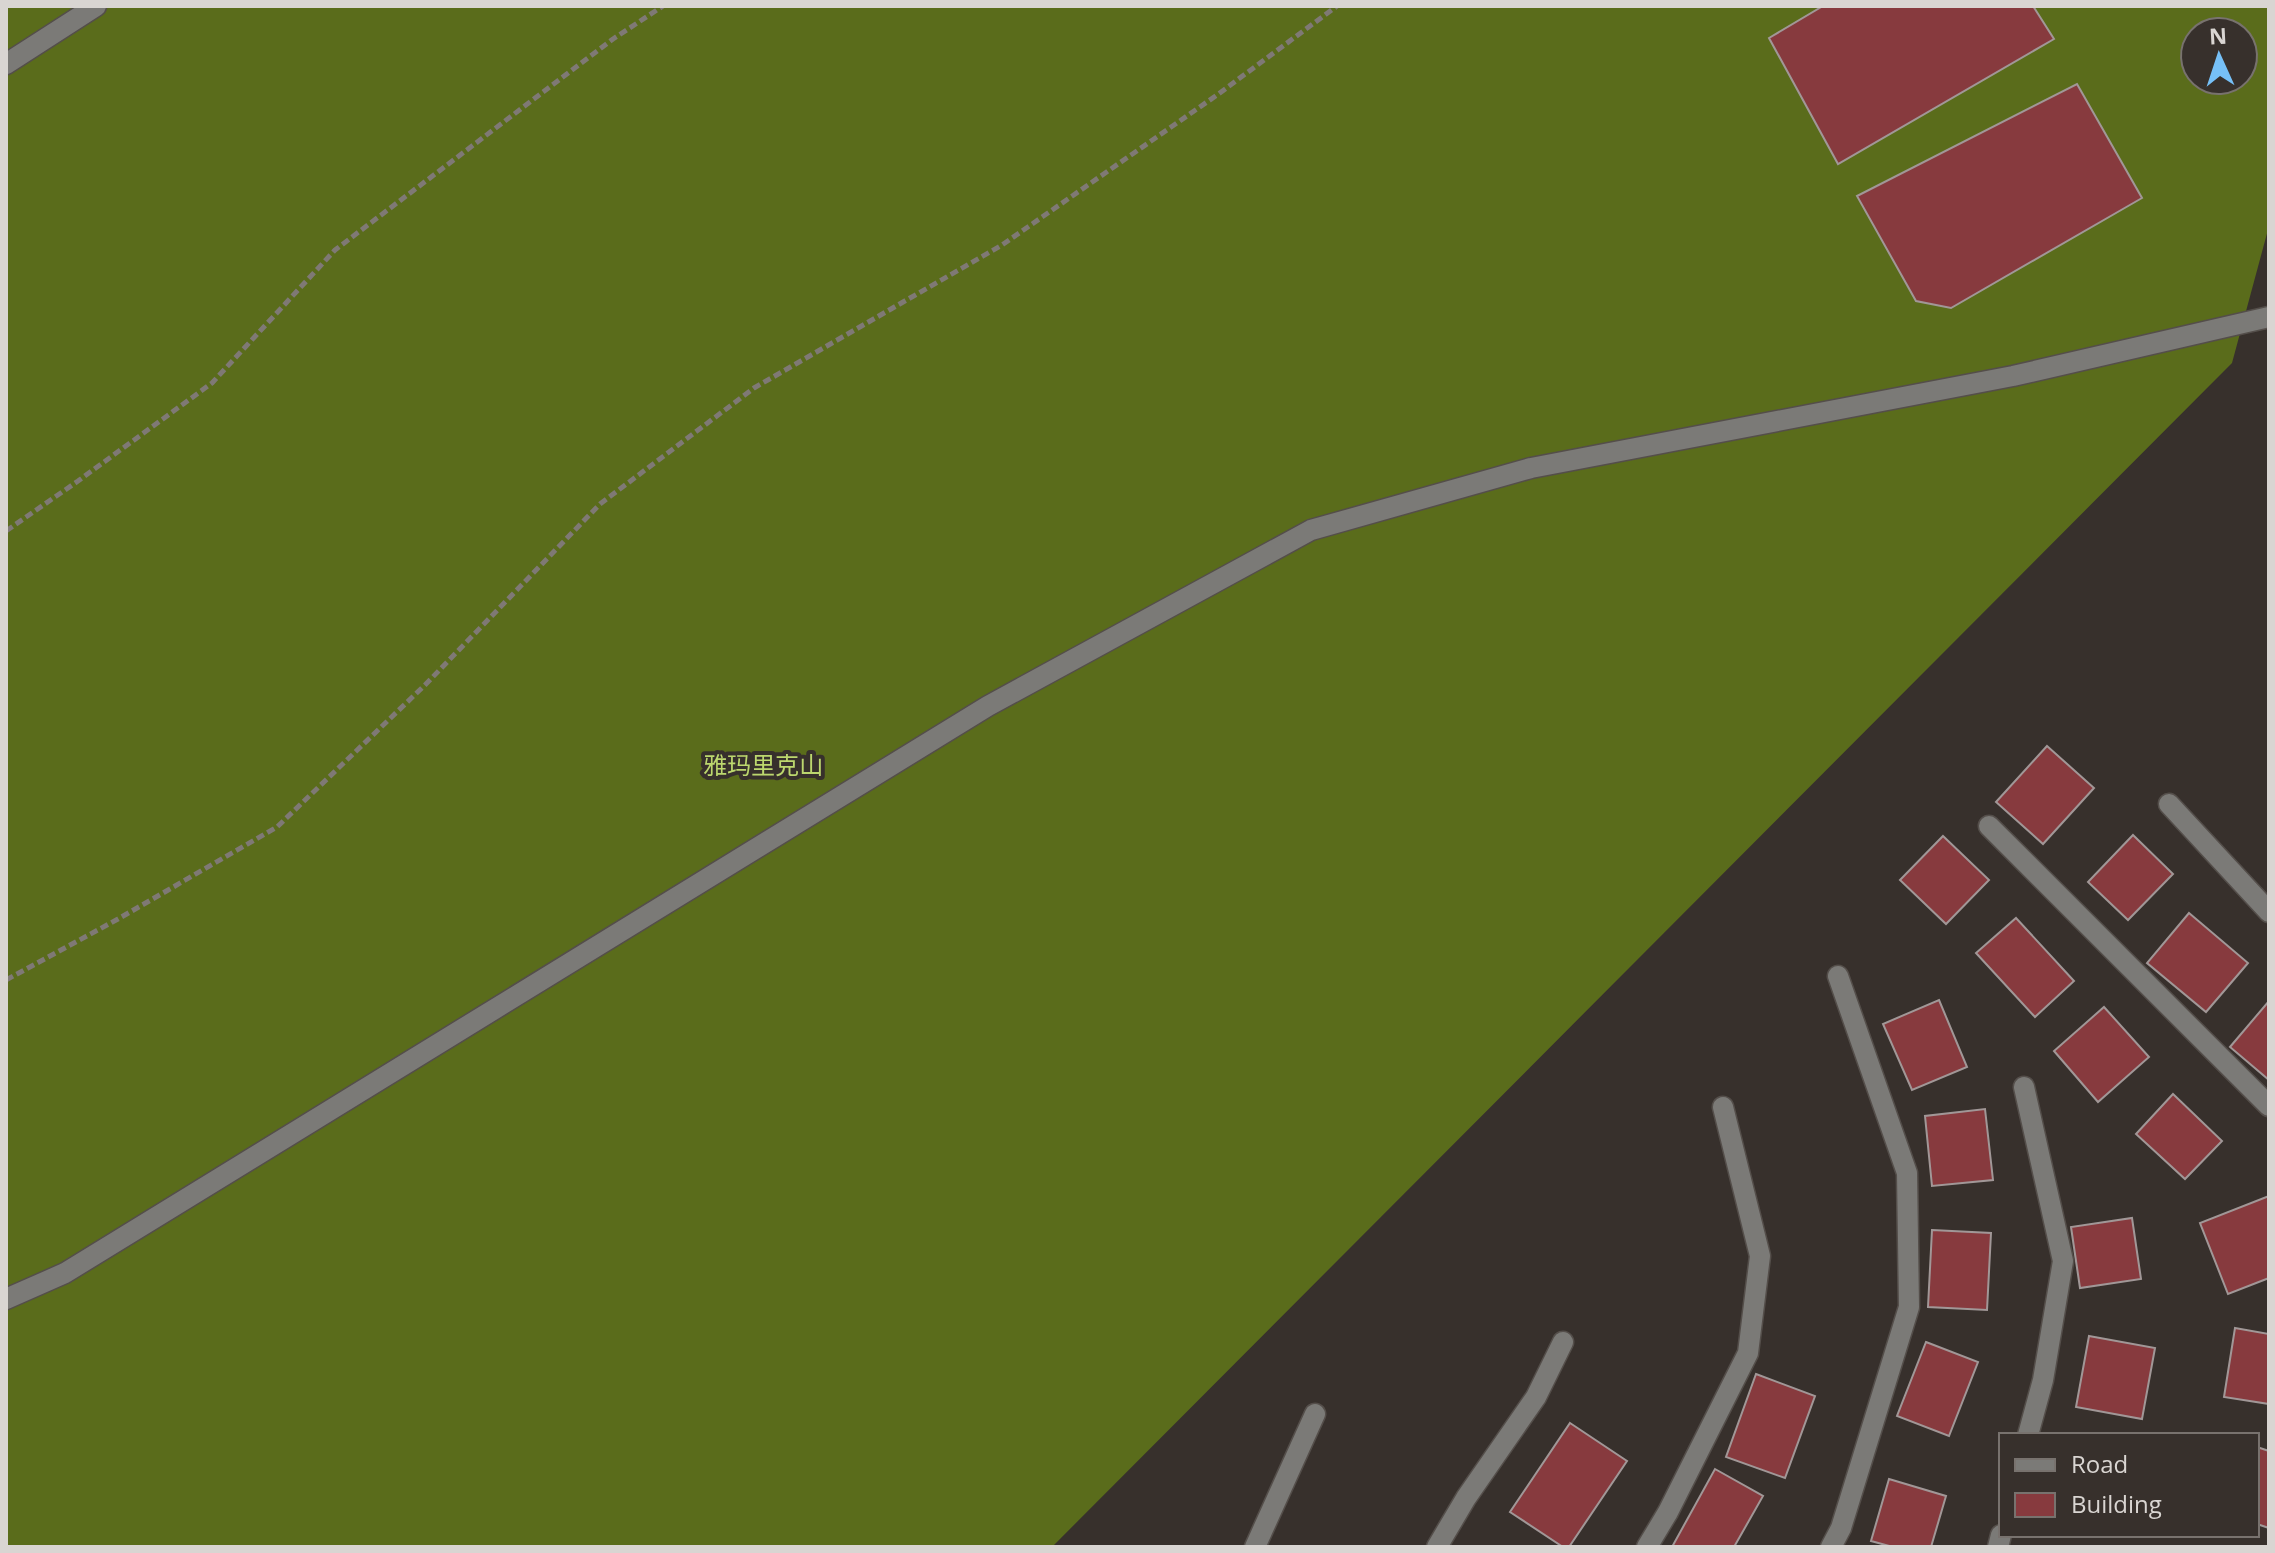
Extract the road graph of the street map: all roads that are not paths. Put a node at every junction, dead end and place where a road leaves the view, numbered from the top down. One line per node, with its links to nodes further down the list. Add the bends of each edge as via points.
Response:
1 (96, 6): 2 (street)
2 (6, 64)
3 (2269, 317): 11 (street, via 2013,376 1531,468 1311,530 988,706 65,1273)
4 (2169, 804): 6 (street)
5 (1989, 826): 9 (street)
6 (2269, 912)
7 (1838, 976): 18 (street, via 1907,1173 1909,1307)
8 (2024, 1087): 14 (street, via 2063,1261)
9 (2269, 1106)
10 (1723, 1107): 17 (street, via 1760,1256 1748,1353)
11 (6, 1299)
12 (1563, 1342): 16 (street, via 1536,1397)
13 (1315, 1414): 15 (street)
14 (2029, 1433)
15 (1255, 1547)
16 (1437, 1547)
17 (1647, 1547)
18 (1831, 1547)

